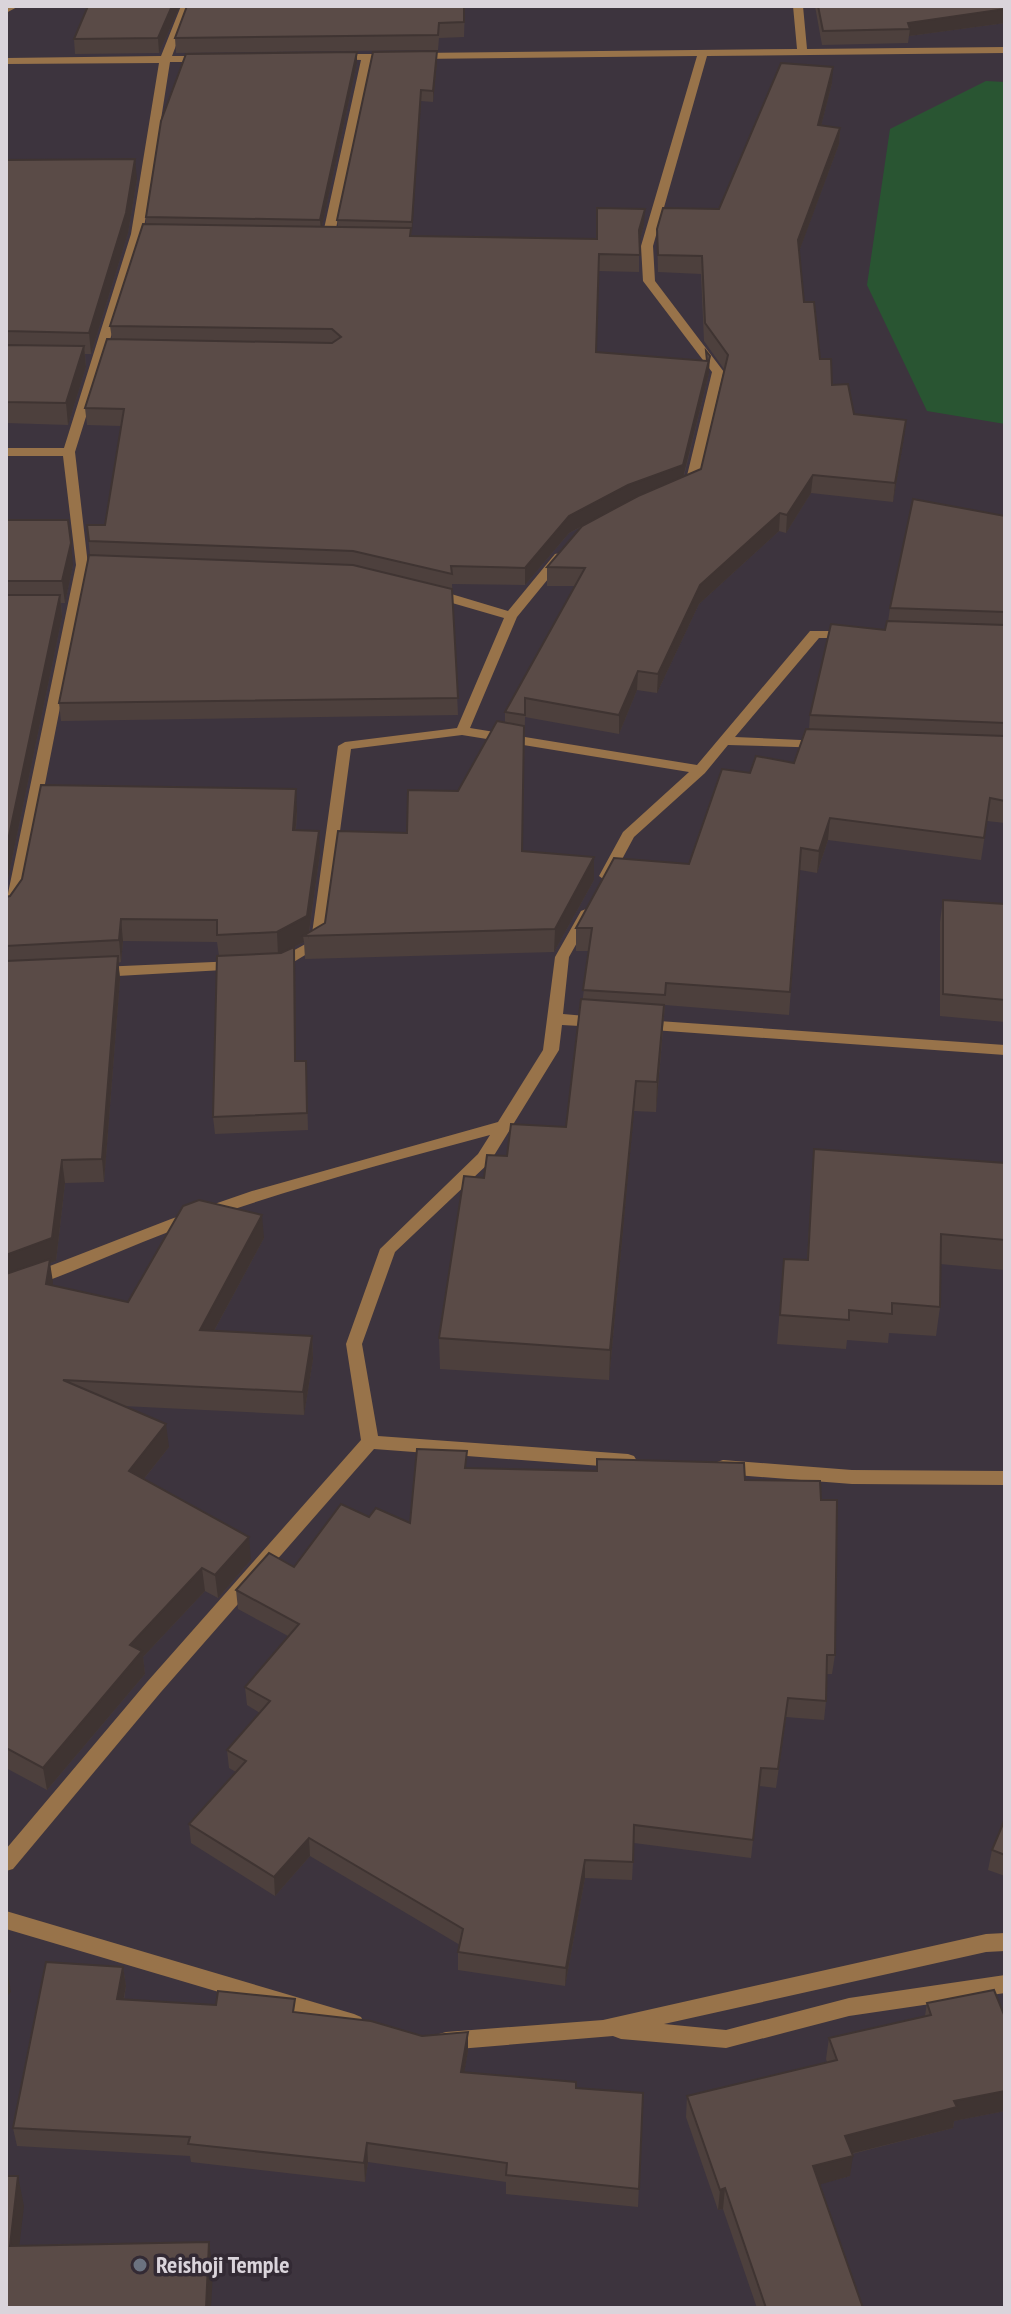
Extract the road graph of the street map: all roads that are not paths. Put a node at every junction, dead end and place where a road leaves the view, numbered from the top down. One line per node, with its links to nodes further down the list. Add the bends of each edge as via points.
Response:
1 (14, 6): 4 (street)
2 (186, 6): 11 (street)
3 (798, 6): 6 (street)
4 (6, 10)
5 (1005, 50): 6 (street)
6 (802, 51): 7 (street)
7 (703, 52): 8 (street); 23 (street, via 647,246 649,281 718,372 691,486)
8 (367, 57): 9 (street); 16 (street)
9 (321, 58)
10 (212, 59): 11 (street)
11 (165, 60): 12 (street); 13 (street)
12 (6, 61)
13 (137, 234): 14 (street); 19 (street)
14 (153, 234)
15 (312, 237): 16 (street)
16 (328, 238): 17 (street)
17 (342, 238)
18 (117, 350): 19 (street)
19 (100, 355): 20 (street); 22 (street)
20 (83, 361)
21 (6, 452): 22 (street)
22 (69, 452): 25 (street)
23 (676, 492)
24 (566, 550): 28 (street)
25 (82, 565): 26 (street); 34 (street, via 66,610 15,901)
26 (97, 566)
27 (414, 589): 28 (street)
28 (511, 616): 30 (street)
29 (862, 635): 31 (street, via 815,634)
30 (462, 731): 33 (street); 35 (street, via 345,746 318,943 282,963)
31 (724, 741): 32 (street); 33 (street)
32 (833, 745)
33 (700, 770): 36 (street, via 628,835 562,957)
34 (6, 914)
35 (83, 973)
36 (555, 1019): 37 (street); 38 (street, via 551,1050)
37 (1005, 1050)
38 (505, 1126): 39 (street, via 338,1170 178,1223); 40 (street, via 484,1158 388,1249 354,1344)
39 (6, 1289)
40 (370, 1442): 41 (street); 44 (street)
41 (650, 1462)
42 (712, 1467): 43 (street, via 852,1477)
43 (1005, 1478)
44 (6, 1863)
45 (6, 1920): 49 (street)
46 (1005, 1942): 48 (street)
47 (1005, 1984): 48 (street, via 849,2007 726,2039)
48 (603, 2029): 50 (street)
49 (378, 2030)
50 (423, 2043)

